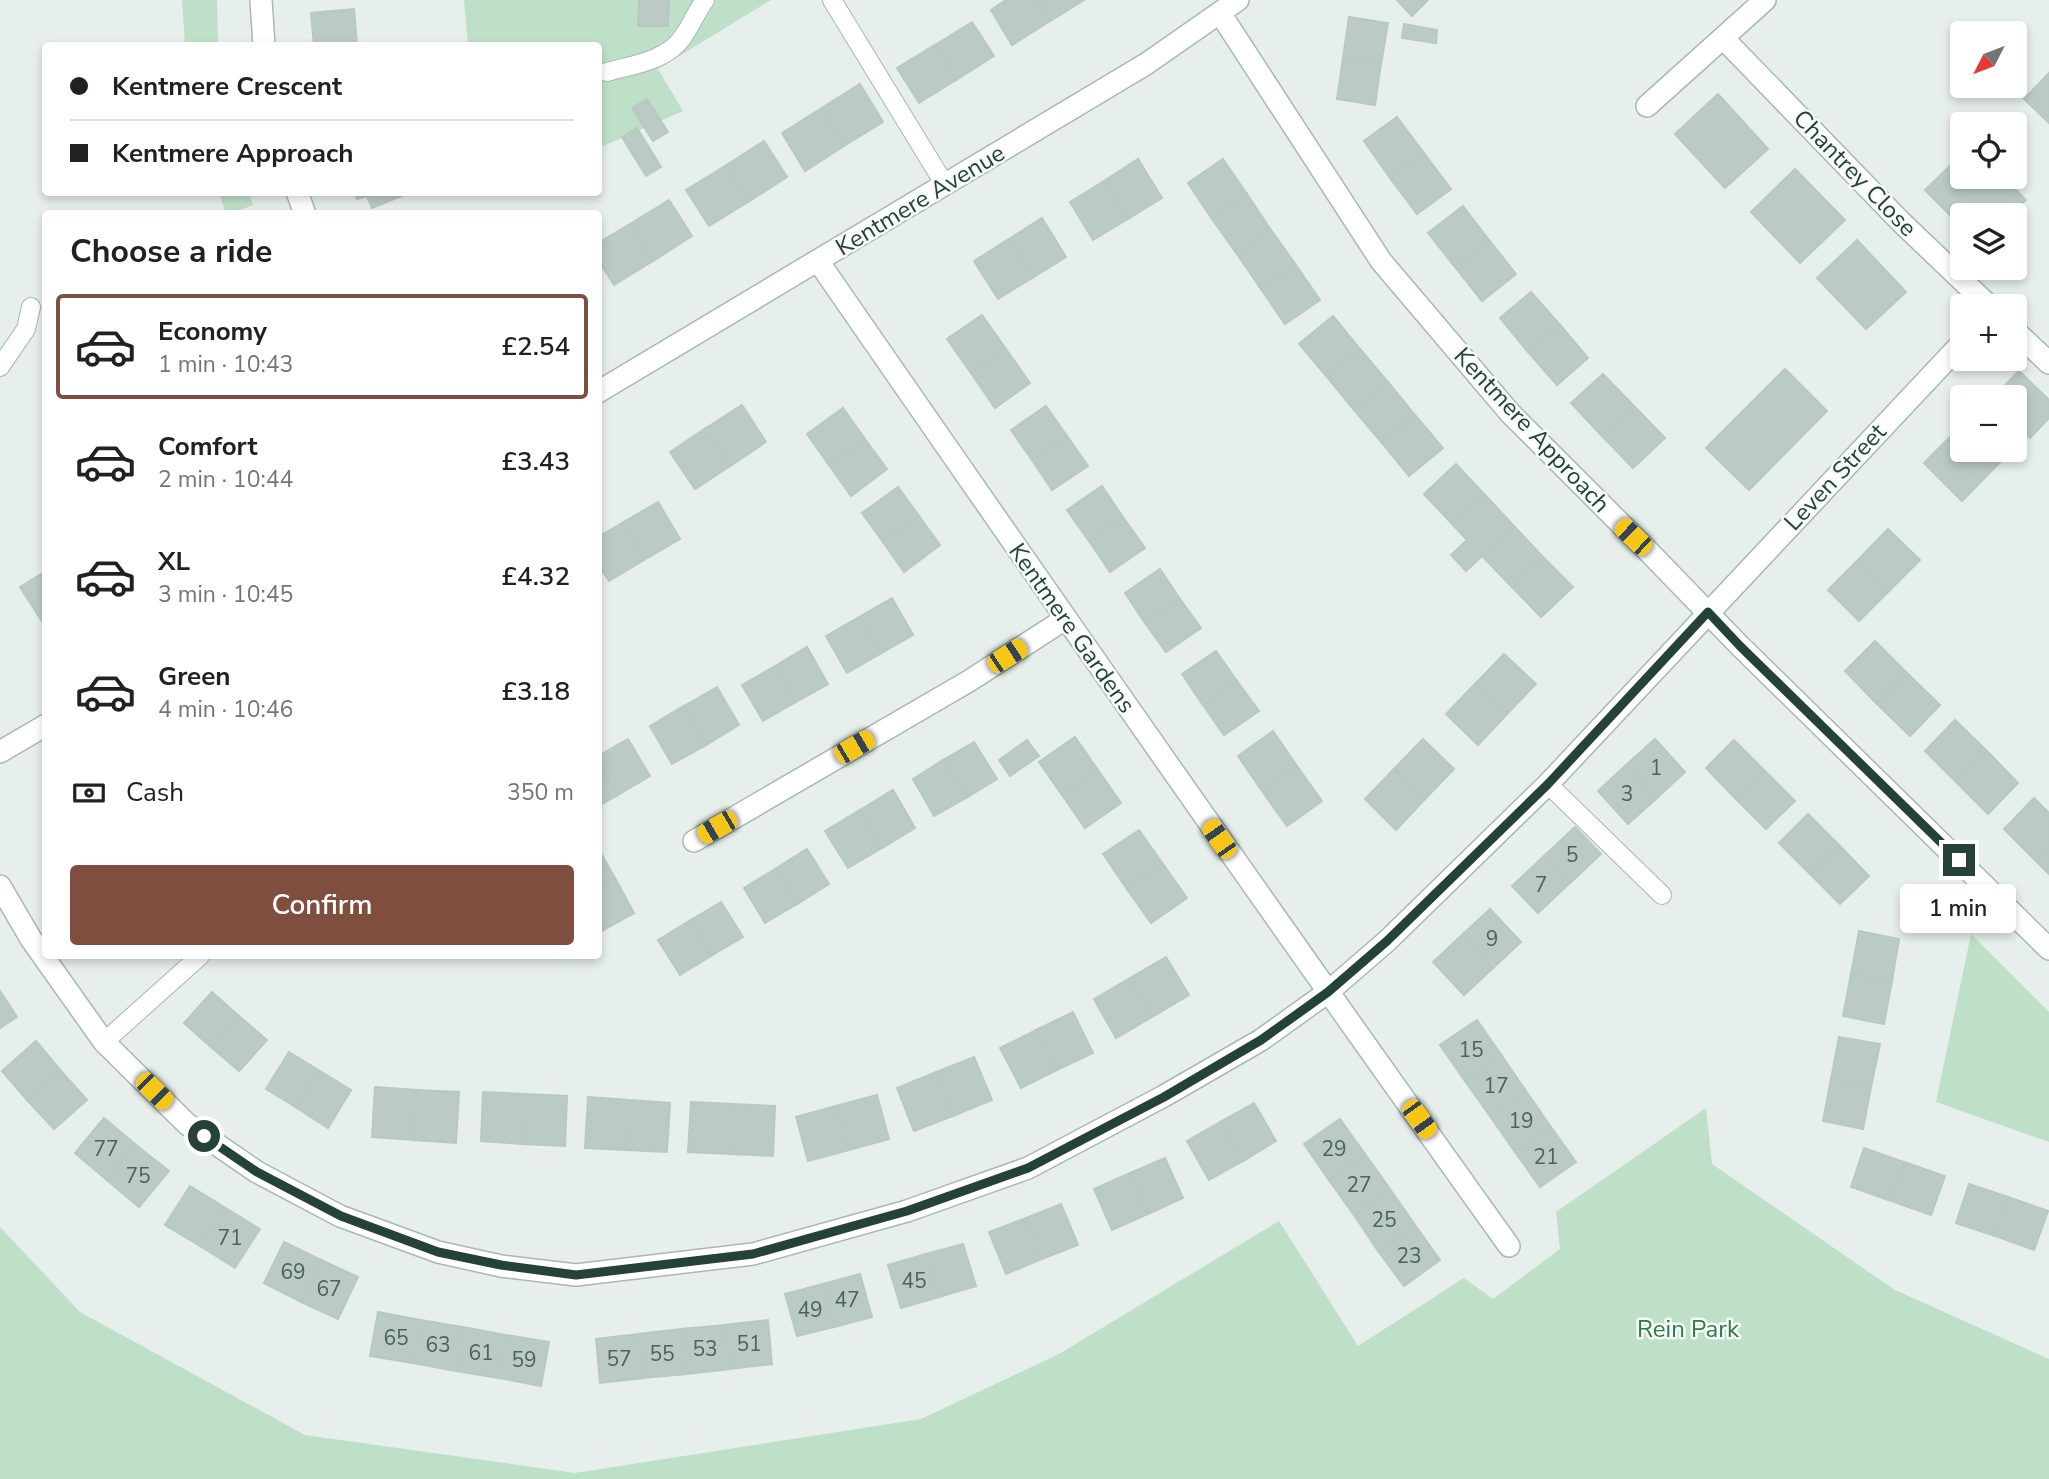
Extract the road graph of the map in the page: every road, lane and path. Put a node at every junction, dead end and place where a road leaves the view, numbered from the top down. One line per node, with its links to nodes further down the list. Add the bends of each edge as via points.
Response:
1 (261, 0): 8 (street)
2 (705, 0): 9 (lane, via 680,41 665,54)
3 (832, 0): 11 (lane)
4 (1238, 0): 6 (street, Kentmere Avenue)
5 (1765, 0): 7 (street)
6 (1220, 13): 11 (street, Kentmere Avenue, via 1146,64); 20 (street, Kentmere Approach, via 1381,261 1510,413)
7 (1723, 38): 10 (street); 13 (street, Chantrey Close, via 1900,222)
8 (264, 42)
9 (607, 72)
10 (1647, 106)
11 (945, 185): 12 (street, Kentmere Avenue)
12 (818, 261): 19 (street, Kentmere Avenue); 21 (street, Kentmere Gardens)
13 (1976, 294)
14 (31, 307): 18 (lane, via 26,329)
15 (2027, 342): 17 (street)
16 (1950, 356): 20 (street, Leven Street)
17 (2049, 363)
18 (0, 367)
19 (602, 391)
20 (1708, 612): 24 (street, Leven Street); 28 (street, Kentmere Approach)
21 (1065, 619): 25 (street, via 969,681); 32 (street, Kentmere Gardens)
22 (42, 727): 23 (street)
23 (0, 752)
24 (1548, 784): 27 (lane); 32 (street, Leven Street)
25 (694, 841)
26 (0, 887): 29 (street, Leven Street)
27 (1662, 895)
28 (2049, 949)
29 (42, 955)
30 (45, 959): 33 (street, Leven Street)
31 (197, 959): 33 (lane)
32 (1328, 992): 33 (street, Leven Street, via 1251,1046 1028,1168 907,1211 753,1254 576,1275 438,1252 341,1216 257,1172 187,1124); 34 (street, Kentmere Gardens)
33 (104, 1042)
34 (1509, 1246)

